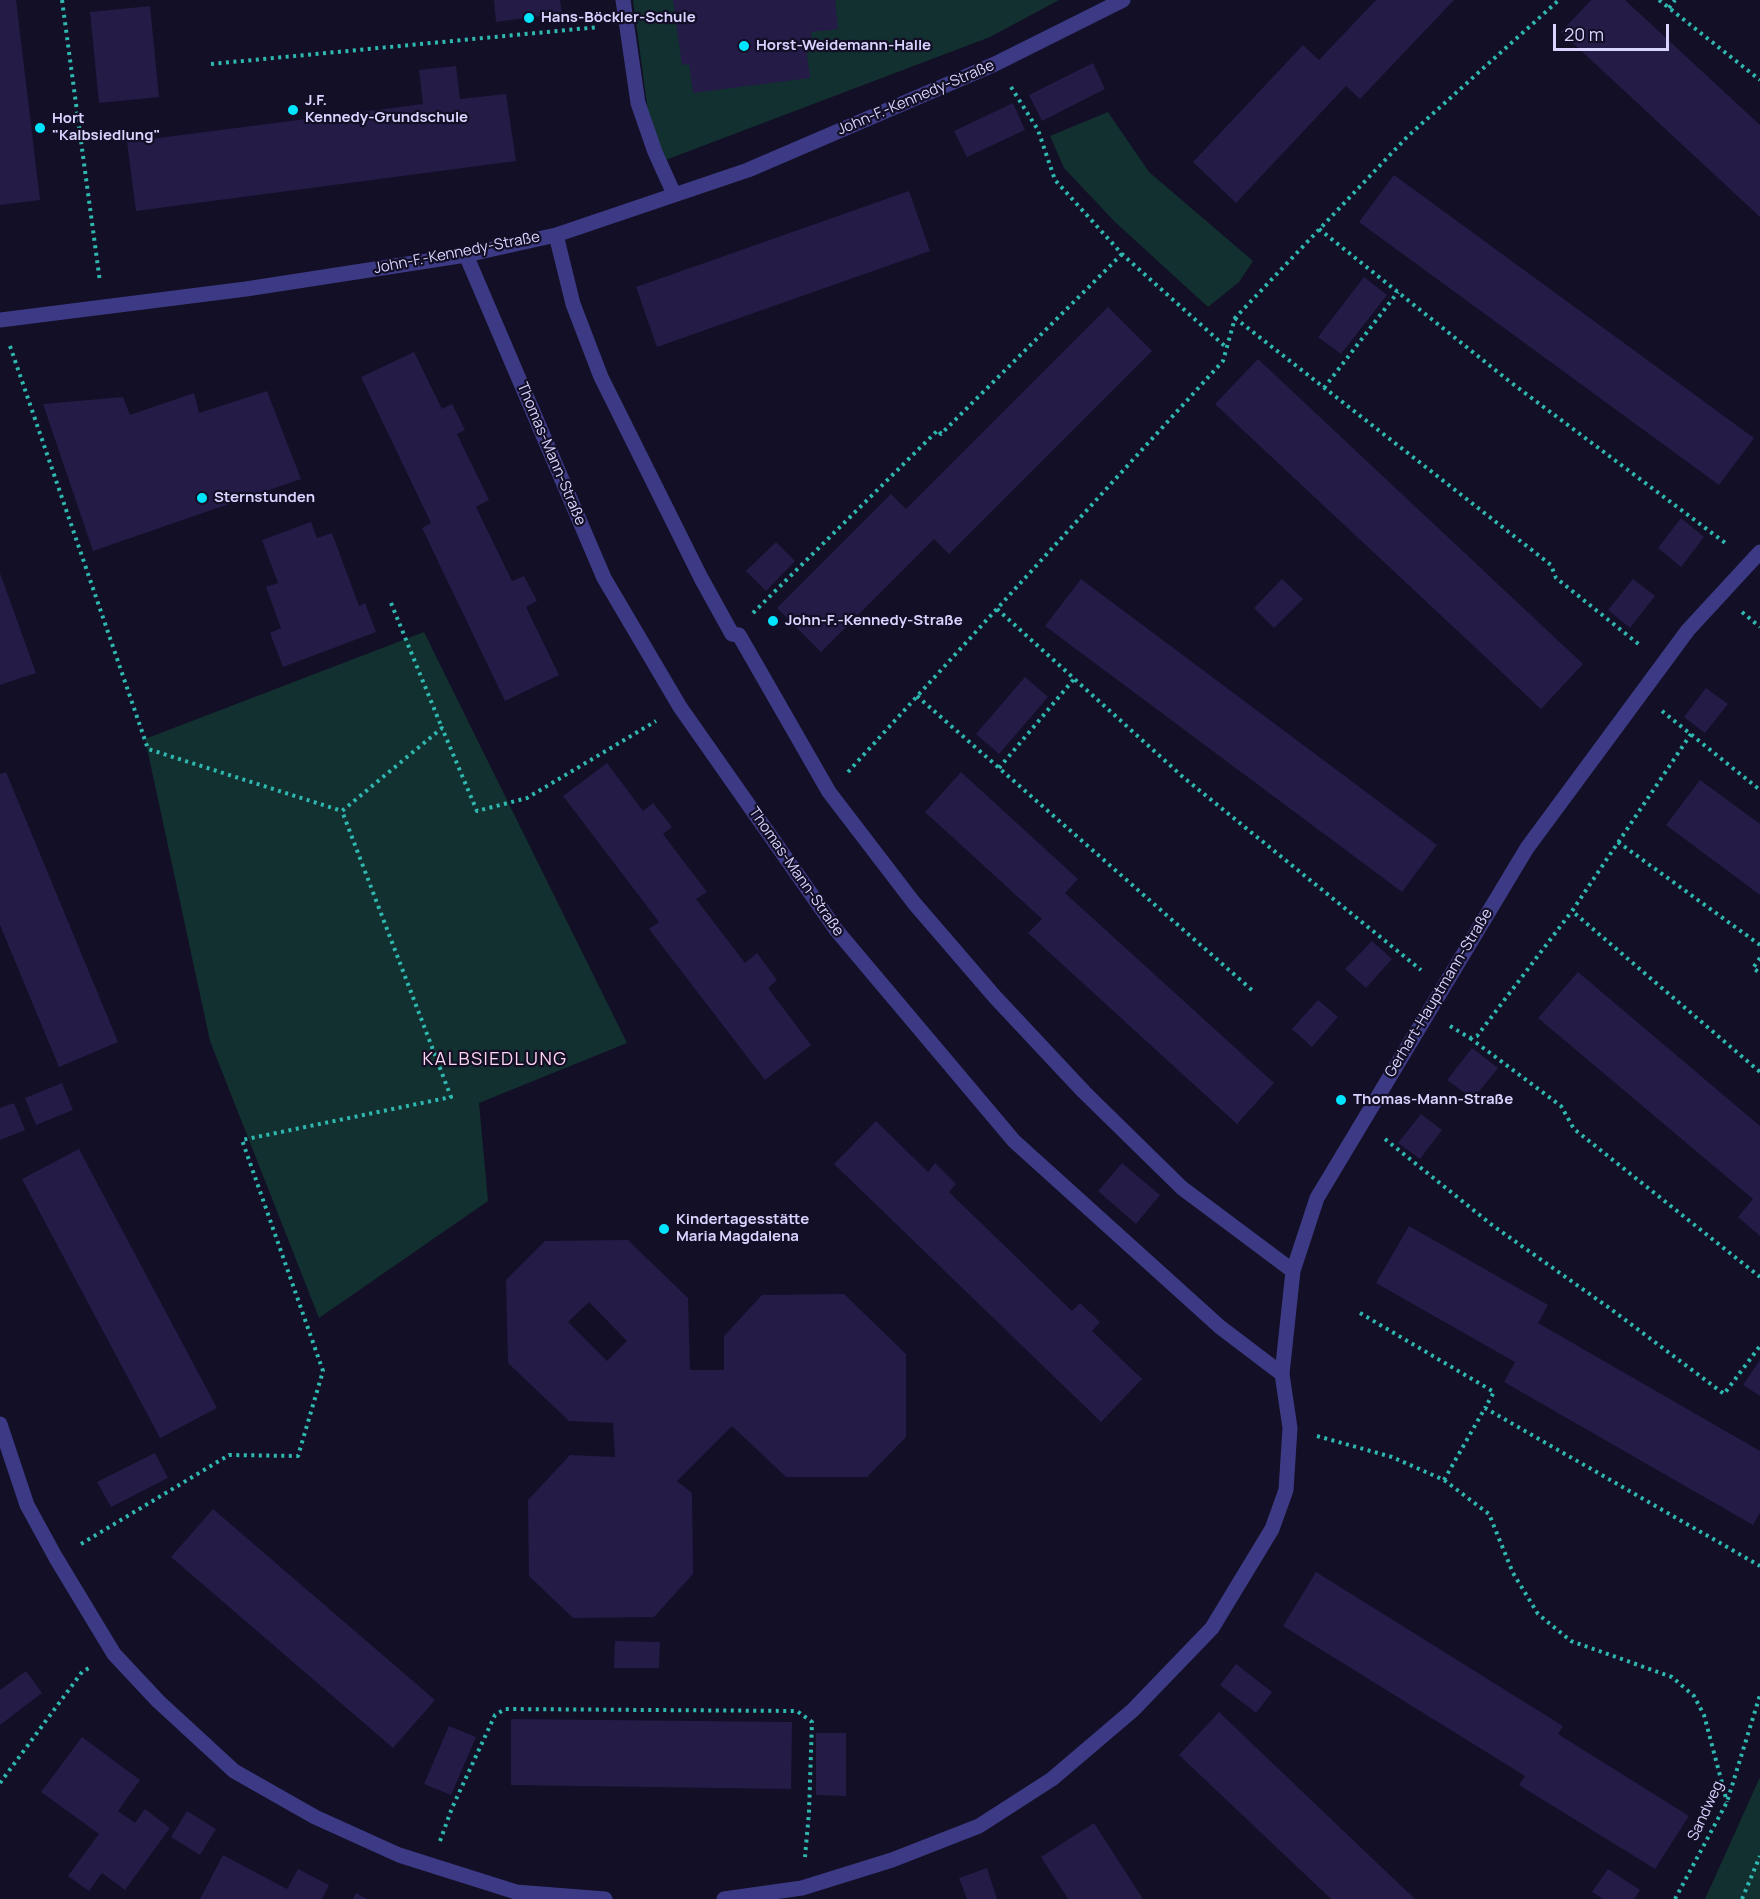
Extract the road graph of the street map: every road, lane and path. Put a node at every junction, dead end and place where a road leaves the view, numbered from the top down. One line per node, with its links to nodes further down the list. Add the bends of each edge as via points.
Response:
1 (62, 0): 18 (path)
2 (623, 0): 8 (street)
3 (1123, 0): 10 (street, John-F.-Kennedy-Straße)
4 (1559, 0): 13 (path, via 1407,137)
5 (1659, 0): 7 (path)
6 (1675, 0): 7 (path)
7 (1669, 8): 11 (path)
8 (627, 25): 9 (path); 12 (street, via 638,103)
9 (211, 64)
10 (996, 64): 12 (street, John-F.-Kennedy-Straße, via 748,170); 16 (path, via 1038,130 1055,180)
11 (1760, 80)
12 (674, 194): 14 (street, John-F.-Kennedy-Straße)
13 (1319, 229): 17 (path); 19 (path)
14 (556, 235): 15 (street, John-F.-Kennedy-Straße); 26 (street, via 573,304 601,377 700,578)
15 (466, 255): 18 (street, John-F.-Kennedy-Straße); 31 (street, Thomas-Mann-Straße, via 604,578)
16 (1122, 255): 21 (path); 26 (path, via 941,434 938,430 918,449)
17 (1398, 292): 22 (path); 23 (path, via 1509,381)
18 (104, 307): 20 (street, John-F.-Kennedy-Straße)
19 (1235, 318): 21 (path); 22 (path)
20 (0, 320): 37 (path, via 148,749)
21 (1227, 348): 25 (path, via 1223,361)
22 (1324, 388): 27 (path, via 1551,565 1556,578)
23 (1755, 557): 27 (street, Gerhart-Hauptmann-Straße, via 1688,630)
24 (391, 603): 32 (path)
25 (997, 609): 28 (path); 30 (path)
26 (732, 634): 36 (street, via 739,635)
27 (1663, 664): 29 (street, Gerhart-Hauptmann-Straße)
28 (1074, 679): 34 (path); 43 (path, via 1183,777)
29 (1641, 694): 33 (path); 43 (street, Gerhart-Hauptmann-Straße, via 1527,848)
30 (917, 696): 34 (path); 36 (path)
31 (680, 707): 32 (path, via 527,798 477,811); 53 (street, Thomas-Mann-Straße, via 837,931 1014,1141 1220,1327)
32 (442, 728): 37 (path)
33 (1691, 734): 35 (path); 38 (path)
34 (999, 768): 44 (path)
35 (1760, 790)
36 (829, 792): 49 (street, via 914,903 1084,1092 1182,1188)
37 (342, 811): 58 (path, via 451,1097 242,1140 322,1371 298,1456 229,1455)
38 (1618, 842): 39 (path); 40 (path)
39 (1572, 911): 46 (path, via 1477,1036); 47 (path)
40 (1760, 945)
41 (1760, 958): 42 (path, via 1753,968)
42 (1760, 973)
43 (1443, 987): 45 (street, Gerhart-Hauptmann-Straße)
44 (1253, 991)
45 (1428, 1012): 46 (path); 48 (street, Gerhart-Hauptmann-Straße)
46 (1470, 1038): 50 (path, via 1561,1106 1574,1129)
47 (1760, 1072)
48 (1364, 1121): 49 (street, Gerhart-Hauptmann-Straße, via 1317,1198); 52 (path, via 1492,1225 1724,1394)
49 (1293, 1271): 53 (street, Gerhart-Hauptmann-Straße)
50 (1760, 1277)
51 (1360, 1313): 54 (path, via 1494,1392)
52 (1760, 1346)
53 (1282, 1374): 56 (street, Gerhart-Hauptmann-Straße)
54 (1485, 1408): 57 (path); 59 (path)
55 (0, 1424): 58 (street, via 27,1505)
56 (1290, 1428): 57 (path, via 1392,1457); 66 (street, Gerhart-Hauptmann-Straße, via 1286,1490 1272,1529 1212,1628 1133,1710 1052,1779 979,1826 892,1860)
57 (1444, 1480): 63 (path, via 1489,1514 1513,1573 1538,1614 1571,1641 1672,1677 1694,1696 1704,1715)
58 (56, 1558): 60 (street)
59 (1760, 1566)
60 (114, 1654): 62 (path, via 82,1672); 65 (street, via 234,1771 315,1817)
61 (1760, 1695): 63 (path, Sandweg)
62 (0, 1783)
63 (1727, 1802): 69 (path, Sandweg)
64 (1760, 1856): 70 (path)
65 (431, 1865): 66 (path, via 452,1808 495,1715 506,1709 797,1711 812,1722); 67 (street, via 516,1892)
66 (802, 1888): 68 (street, Gerhart-Hauptmann-Straße)
67 (605, 1899)
68 (724, 1899)
69 (1675, 1899)
70 (1742, 1899)

